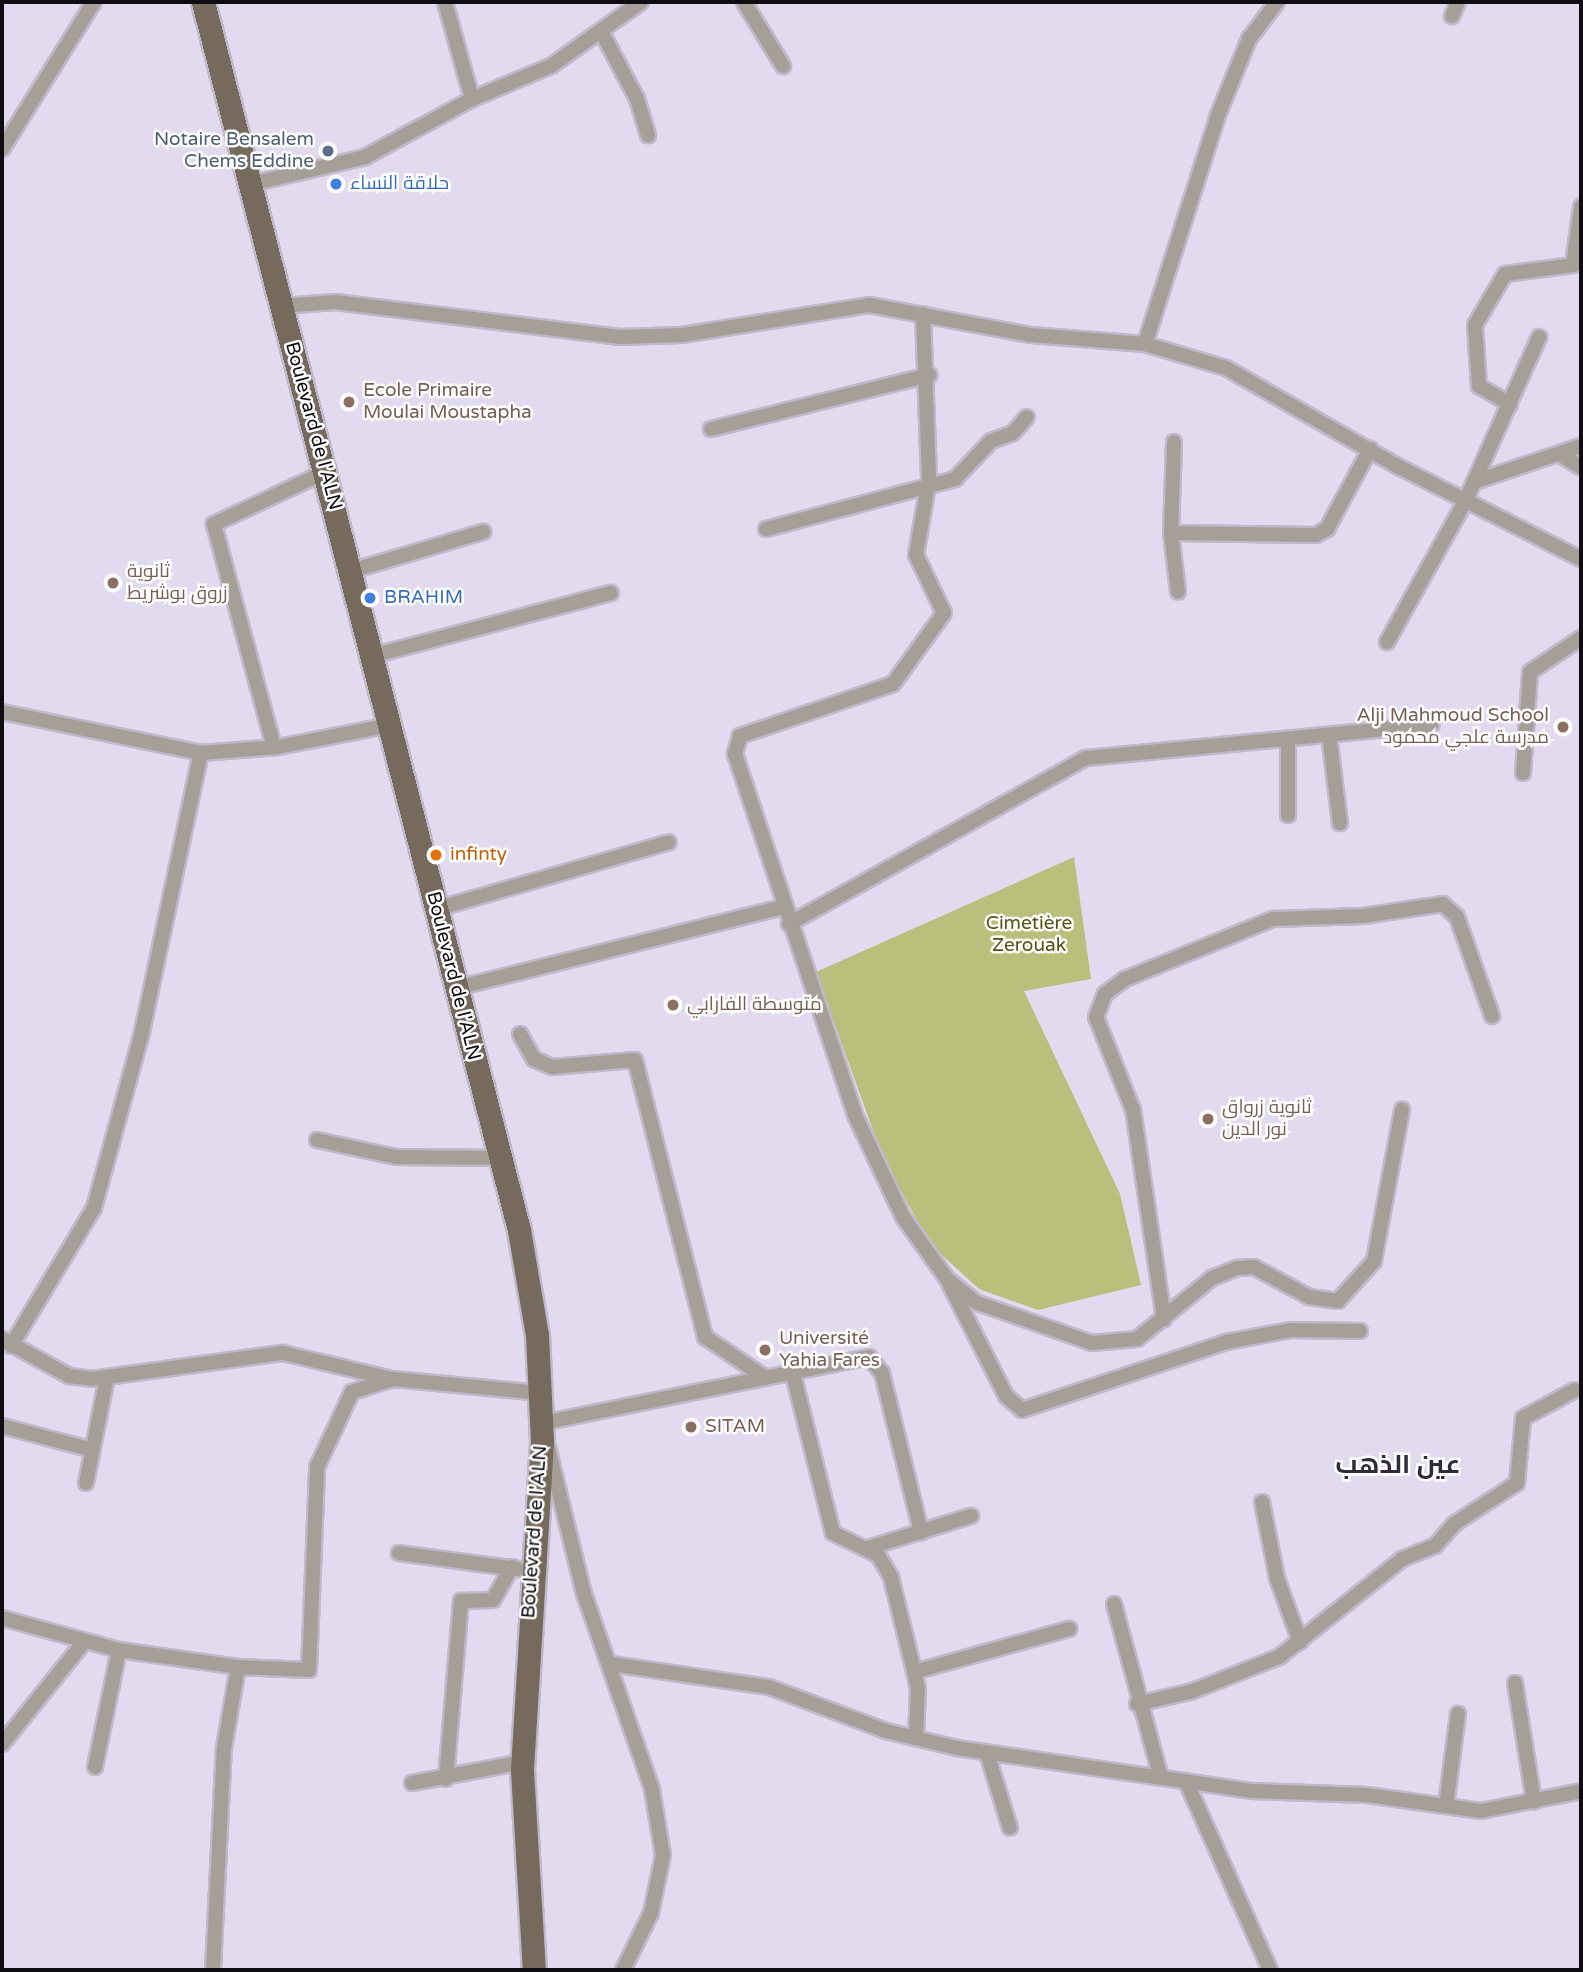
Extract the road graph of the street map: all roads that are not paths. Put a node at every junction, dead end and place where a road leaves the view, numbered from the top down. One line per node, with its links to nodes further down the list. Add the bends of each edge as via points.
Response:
1 (94, 2): 13 (street)
2 (203, 2): 14 (main road, Boulevard de l'ALN)
3 (445, 2): 11 (street)
4 (641, 2): 9 (street)
5 (744, 2): 10 (street)
6 (1277, 2): 19 (street, via 1249,39 1218,115)
7 (1458, 2): 8 (street)
8 (1452, 16)
9 (601, 32): 11 (street, via 551,66); 12 (street, via 637,99)
10 (783, 66)
11 (472, 99): 14 (street, via 365,157)
12 (648, 135)
13 (2, 149)
14 (251, 184): 16 (main road, Boulevard de l'ALN)
15 (1581, 207): 21 (street, via 1573,265 1505,274 1475,325 1479,386)
16 (282, 306): 17 (street, via 335,302 620,337 682,335 869,305); 29 (main road, Boulevard de l'ALN)
17 (923, 314): 19 (street, via 1031,335); 20 (street)
18 (1539, 337): 21 (street)
19 (1145, 344): 26 (street, via 1226,368)
20 (929, 375): 23 (street); 31 (street)
21 (1510, 404): 30 (street)
22 (1027, 417): 31 (street, via 1013,433 991,441 954,479)
23 (710, 429)
24 (1174, 442): 35 (street)
25 (1581, 446): 27 (street)
26 (1370, 449): 32 (street); 35 (street, via 1327,529 1316,535)
27 (1559, 454): 28 (street); 30 (street)
28 (1581, 467)
29 (325, 472): 37 (main road, Boulevard de l'ALN); 49 (street, via 214,524)
30 (1474, 482): 32 (street)
31 (927, 490): 33 (street); 55 (street, via 916,555 944,613 905,675 735,743)
32 (1465, 502): 36 (street); 42 (street)
33 (766, 529)
34 (483, 531): 37 (street)
35 (1171, 533): 39 (street)
36 (1578, 558): 38 (street)
37 (351, 570): 43 (main road, Boulevard de l'ALN)
38 (1581, 575)
39 (1178, 592)
40 (611, 593): 43 (street)
41 (1581, 638): 51 (street, via 1530,672)
42 (1387, 642)
43 (372, 656): 45 (main road, Boulevard de l'ALN)
44 (2, 712): 50 (street)
45 (390, 725): 49 (street); 56 (main road, Boulevard de l'ALN)
46 (1431, 725): 47 (street)
47 (1329, 735): 48 (street); 53 (street)
48 (1288, 738): 52 (street); 57 (street, via 1086,758)
49 (274, 747): 50 (street)
50 (201, 753): 67 (street, via 142,1032 94,1209)
51 (1523, 774)
52 (1288, 815)
53 (1340, 823)
54 (668, 842): 56 (street)
55 (784, 907): 57 (street); 58 (street)
56 (436, 908): 58 (main road, Boulevard de l'ALN)
57 (789, 924): 64 (street, via 871,1155 924,1252)
58 (456, 988): 63 (main road, Boulevard de l'ALN)
59 (1492, 1016): 65 (street, via 1457,917 1443,904 1363,916 1273,919 1125,979 1105,994 1096,1017 1133,1110)
60 (520, 1034): 69 (street, via 534,1059 552,1067 635,1060 705,1337)
61 (1402, 1110): 65 (street, via 1374,1261 1338,1301 1309,1297 1254,1266 1212,1278)
62 (317, 1140): 63 (street, via 396,1157)
63 (500, 1158): 73 (main road, Boulevard de l'ALN, via 519,1230)
64 (947, 1279): 65 (street, via 1002,1315 1092,1343 1137,1339); 66 (street, via 1006,1396 1022,1410 1226,1342 1290,1330)
65 (1164, 1319)
66 (1360, 1331)
67 (6, 1343): 70 (street, via 69,1376)
68 (792, 1370): 69 (street); 80 (street, via 858,1355 876,1362); 81 (street, via 828,1524 841,1539)
69 (763, 1376): 74 (street)
70 (107, 1377): 71 (street, via 284,1353); 76 (street)
71 (393, 1379): 73 (street); 91 (street, via 352,1392 333,1422 317,1467 309,1670)
72 (1575, 1390): 88 (street, via 1523,1418 1517,1483 1454,1524 1435,1546 1402,1559)
73 (542, 1393): 74 (main road, Boulevard de l'ALN)
74 (542, 1423): 83 (main road, Boulevard de l'ALN); 90 (street, via 584,1594)
75 (2, 1426): 76 (street)
76 (93, 1450): 77 (street)
77 (86, 1483)
78 (1262, 1502): 88 (street, via 1277,1578)
79 (971, 1516): 80 (street)
80 (921, 1532): 81 (street)
81 (868, 1548): 92 (street, via 891,1577)
82 (398, 1553): 83 (street)
83 (521, 1569): 99 (main road, Boulevard de l'ALN); 102 (street, via 493,1600 461,1601)
84 (1114, 1604): 94 (street)
85 (2, 1618): 87 (street, via 38,1623)
86 (1069, 1629): 92 (street)
87 (84, 1642): 89 (street); 97 (street)
88 (1300, 1642): 94 (street, via 1194,1691)
89 (119, 1650): 91 (street); 100 (street)
90 (611, 1664): 96 (street, via 769,1687); 111 (street, via 652,1789 663,1855 651,1913)
91 (238, 1668): 109 (street, via 224,1748)
92 (914, 1672): 96 (street)
93 (1515, 1684): 106 (street)
94 (1137, 1704): 101 (street)
95 (1458, 1714): 107 (street)
96 (916, 1738): 98 (street)
97 (2, 1744)
98 (987, 1753): 101 (street); 108 (street)
99 (522, 1762): 102 (street); 110 (main road, Boulevard de l'ALN)
100 (94, 1767)
101 (1161, 1778): 103 (street)
102 (446, 1779): 104 (street)
103 (1185, 1781): 107 (street); 112 (street)
104 (412, 1783)
105 (1581, 1791): 106 (street)
106 (1534, 1801): 107 (street, via 1481,1811)
107 (1446, 1806)
108 (1010, 1828)
109 (213, 1970)
110 (534, 1970)
111 (623, 1970)
112 (1270, 1970)

